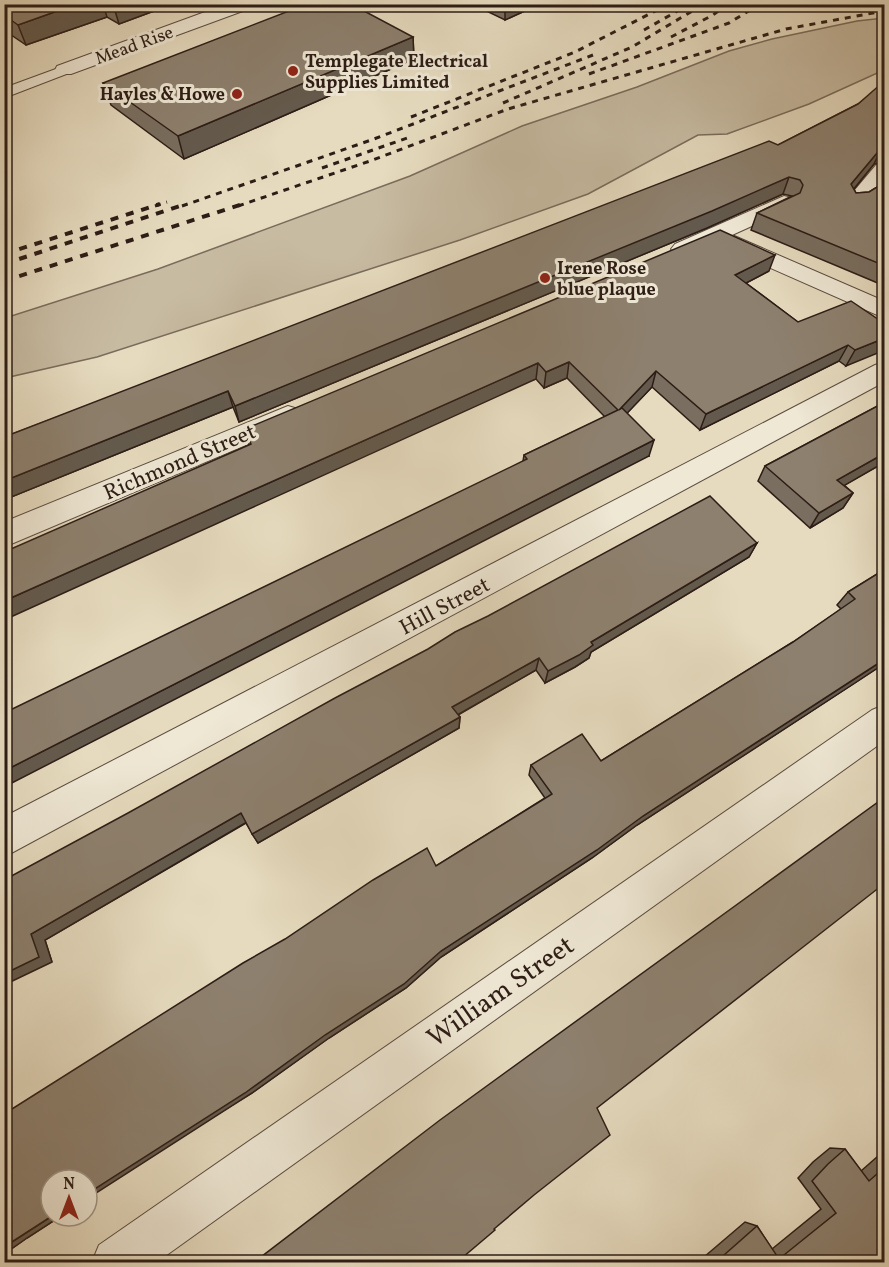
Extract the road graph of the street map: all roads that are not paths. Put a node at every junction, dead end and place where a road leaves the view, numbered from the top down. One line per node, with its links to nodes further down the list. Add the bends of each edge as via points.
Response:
1 (238, 5): 2 (street, Mead Rise)
2 (64, 70): 3 (lane)
3 (4, 94)
4 (885, 171): 5 (street)
5 (857, 202)
6 (784, 203): 7 (street)
7 (716, 235): 8 (street); 9 (street)
8 (662, 258)
9 (885, 310)
10 (885, 371): 14 (street, Hill Street)
11 (311, 406): 12 (street, Richmond Street)
12 (4, 535)
13 (885, 721): 15 (street, William Street)
14 (4, 838)
15 (116, 1263)

